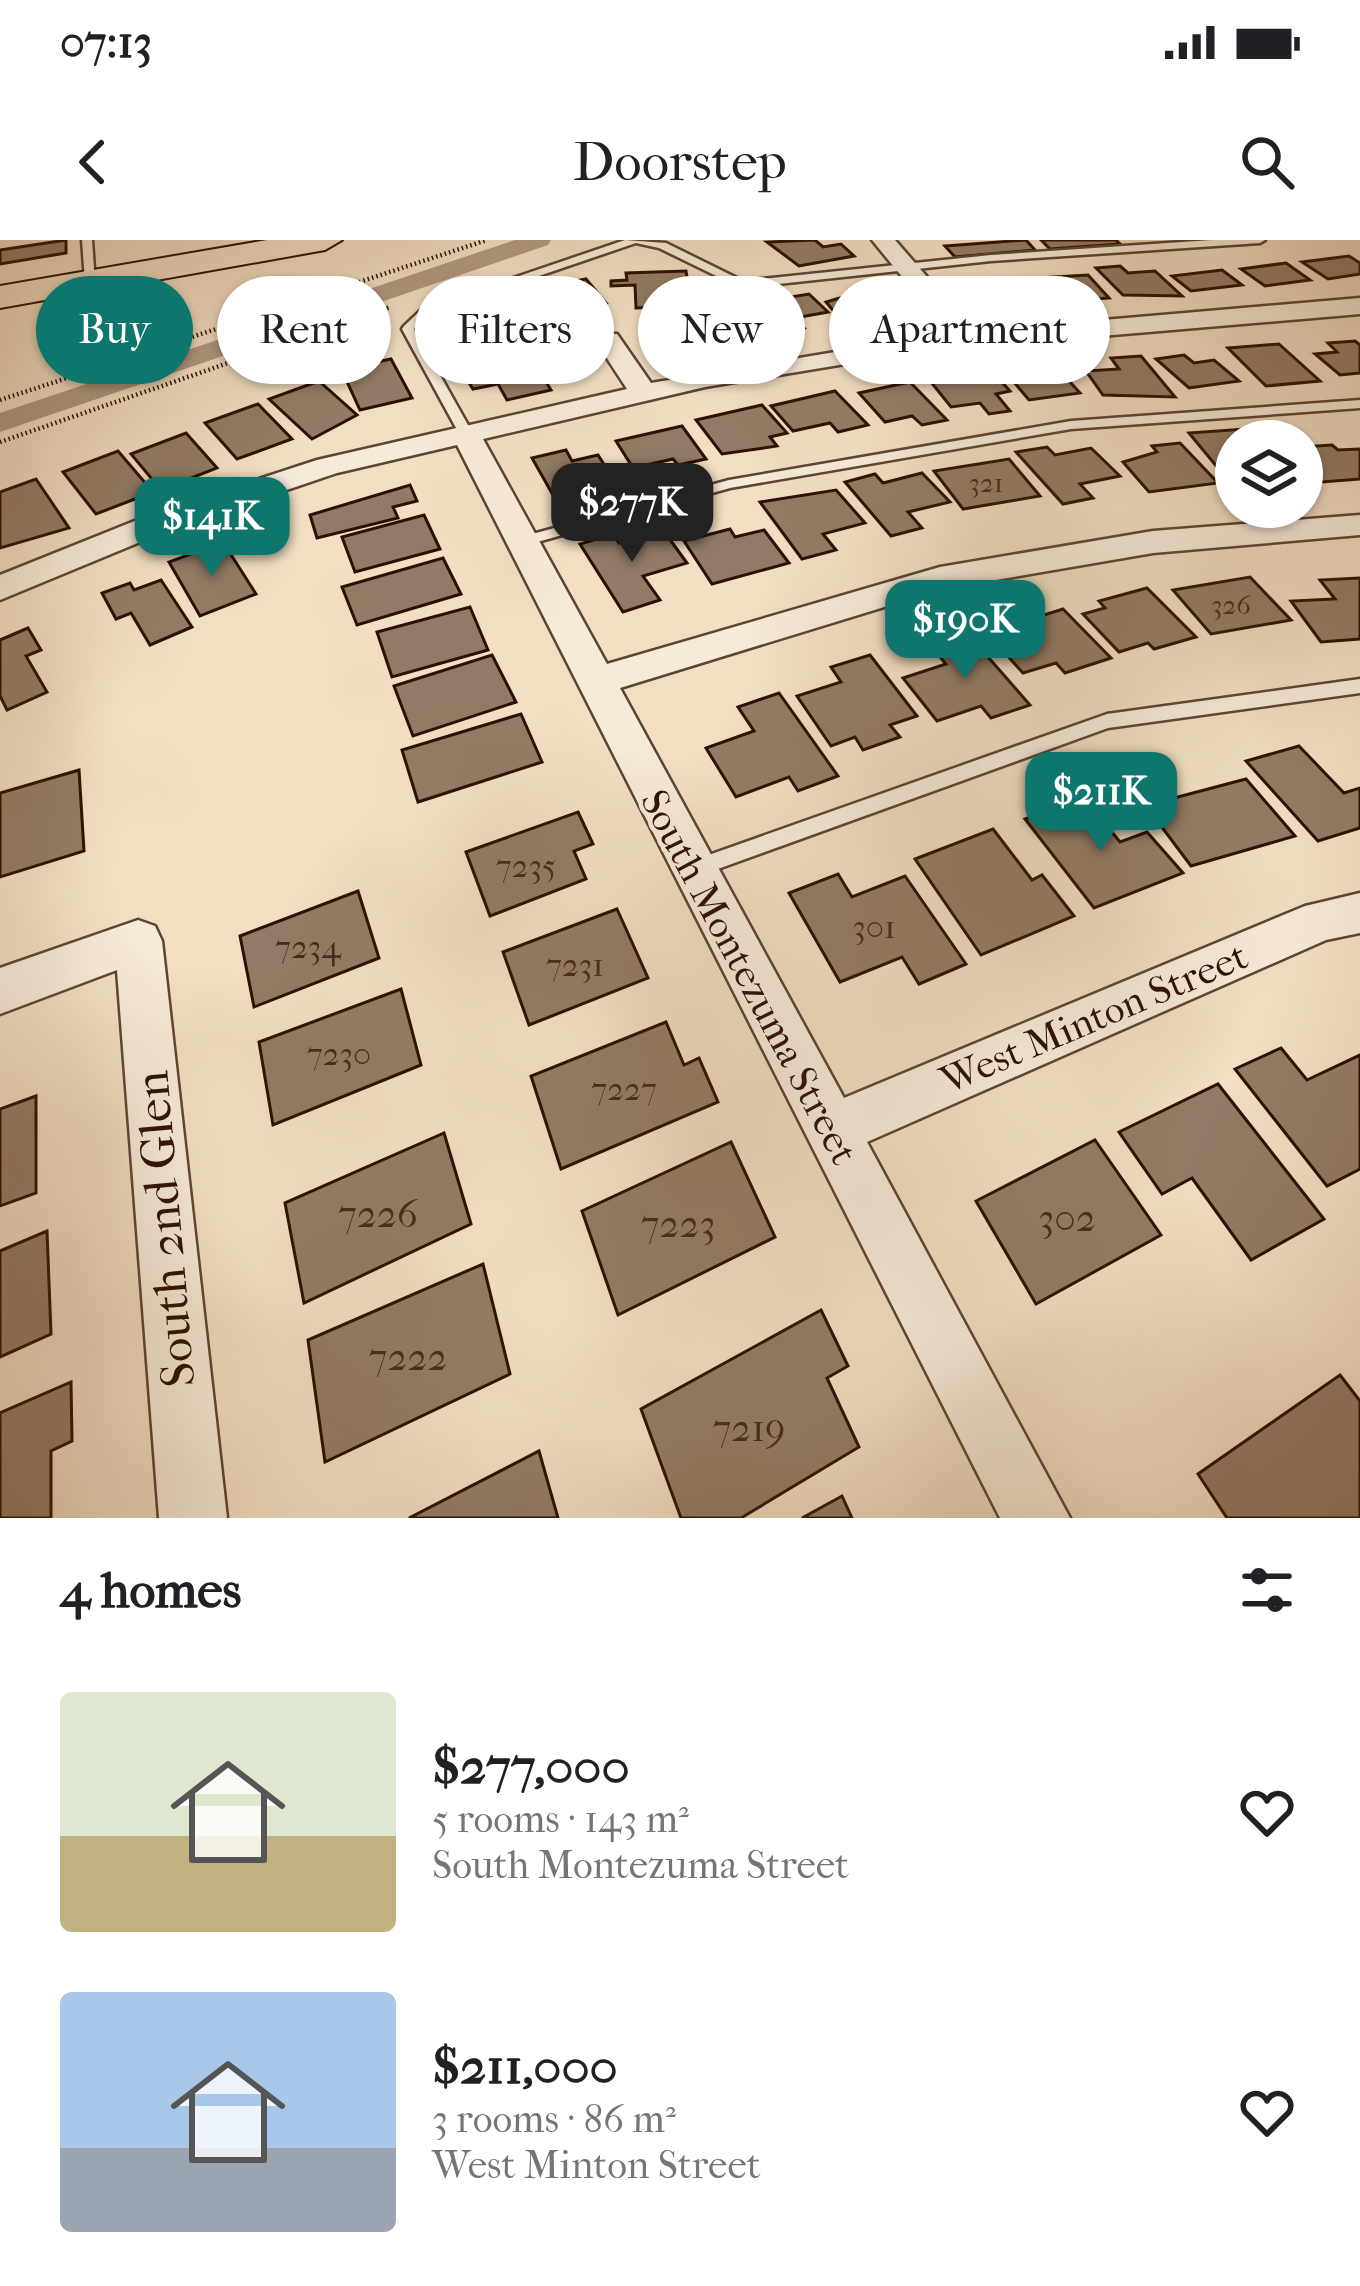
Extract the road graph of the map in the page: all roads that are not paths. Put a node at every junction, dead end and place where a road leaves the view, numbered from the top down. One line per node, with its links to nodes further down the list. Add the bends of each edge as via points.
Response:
1 (87, 240): 8 (lane)
2 (325, 240): 6 (main road)
3 (635, 240): 7 (lane, via 741,285); 19 (lane, via 426,311 408,329)
4 (883, 240): 7 (street)
5 (1259, 240): 7 (lane)
6 (262, 245): 9 (main road)
7 (908, 267): 10 (street)
8 (91, 276)
9 (115, 276)
10 (915, 276)
11 (36, 291): 12 (main road)
12 (0, 297)
13 (1360, 306): 14 (street)
14 (1110, 326)
15 (614, 349): 17 (street)
16 (829, 357): 17 (street)
17 (643, 392): 19 (street)
18 (1360, 404): 21 (lane, via 1071,424 729,484)
19 (466, 434): 21 (street, South Montezuma Street); 22 (street, via 239,493)
20 (1360, 525): 23 (street, via 1153,542 940,578)
21 (523, 541): 23 (street, South Montezuma Street)
22 (0, 588)
23 (594, 682): 25 (street, South Montezuma Street)
24 (1360, 686): 25 (lane, via 1106,721)
25 (693, 869): 28 (street, South Montezuma Street)
26 (1360, 913): 28 (street, West Minton Street, via 1321,921)
27 (0, 991): 29 (street, South 2nd Glen, via 138,941)
28 (830, 1131): 30 (street, South Montezuma Street)
29 (193, 1518)
30 (1036, 1518)

